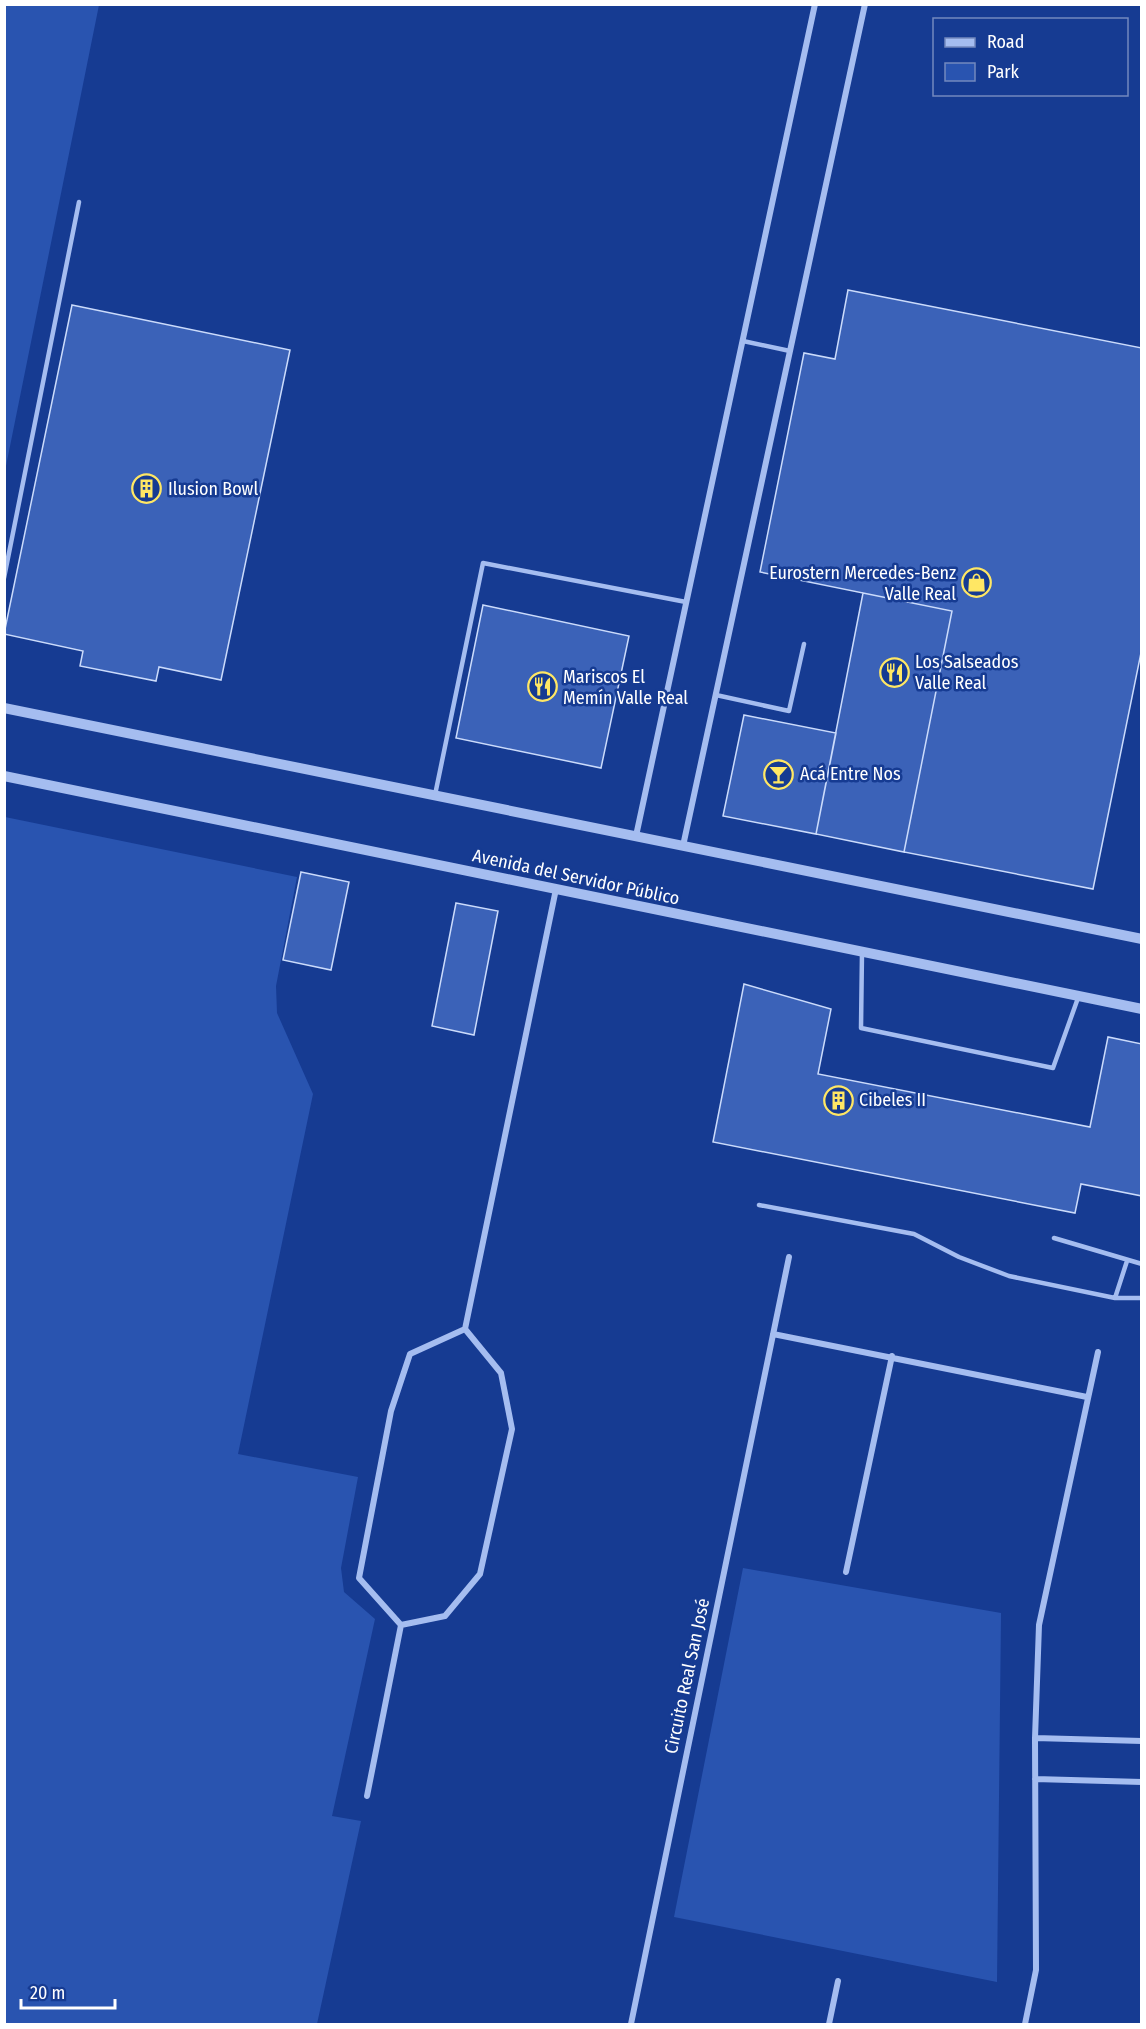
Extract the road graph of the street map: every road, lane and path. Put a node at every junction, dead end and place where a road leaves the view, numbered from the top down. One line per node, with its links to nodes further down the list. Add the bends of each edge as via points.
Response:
1 (815, 4): 4 (street)
2 (865, 4): 5 (street)
3 (79, 202): 6 (lane)
4 (743, 341): 5 (lane); 7 (street)
5 (790, 351): 9 (street)
6 (4, 578)
7 (686, 602): 12 (lane, via 483,563); 13 (street)
8 (804, 644): 9 (lane, via 789,711)
9 (716, 695): 14 (street)
10 (4, 708): 12 (street)
11 (4, 776): 15 (street, Avenida del Servidor Público)
12 (435, 795): 13 (street)
13 (636, 836): 14 (street)
14 (683, 846): 16 (street)
15 (556, 889): 17 (street, Avenida del Servidor Público); 27 (street)
16 (1142, 939)
17 (862, 952): 18 (street, Avenida del Servidor Público); 18 (lane, via 861,1028 1053,1068)
18 (1079, 996): 19 (street, Avenida del Servidor Público)
19 (1142, 1009)
20 (759, 1205): 25 (lane, via 914,1234 1009,1276)
21 (1053, 1238): 23 (lane)
22 (789, 1257): 28 (street, Circuito Real San José)
23 (1127, 1262): 24 (lane); 25 (lane)
24 (1142, 1264)
25 (1115, 1298): 26 (lane)
26 (1142, 1298)
27 (465, 1329): 33 (street, via 410,1354 391,1411 359,1578); 33 (street, via 501,1372 512,1429 480,1574 445,1616)
28 (773, 1334): 30 (street); 40 (street, Circuito Real San José)
29 (1098, 1352): 31 (street)
30 (891, 1356): 31 (street); 32 (street)
31 (1087, 1397): 34 (street, via 1039,1625)
32 (846, 1572)
33 (401, 1625): 38 (street)
34 (1035, 1738): 35 (street); 36 (street)
35 (1142, 1741)
36 (1035, 1779): 37 (street); 42 (street, via 1036,1970)
37 (1142, 1782)
38 (368, 1796)
39 (838, 1981): 41 (street)
40 (631, 2025)
41 (829, 2025)
42 (1025, 2025)

